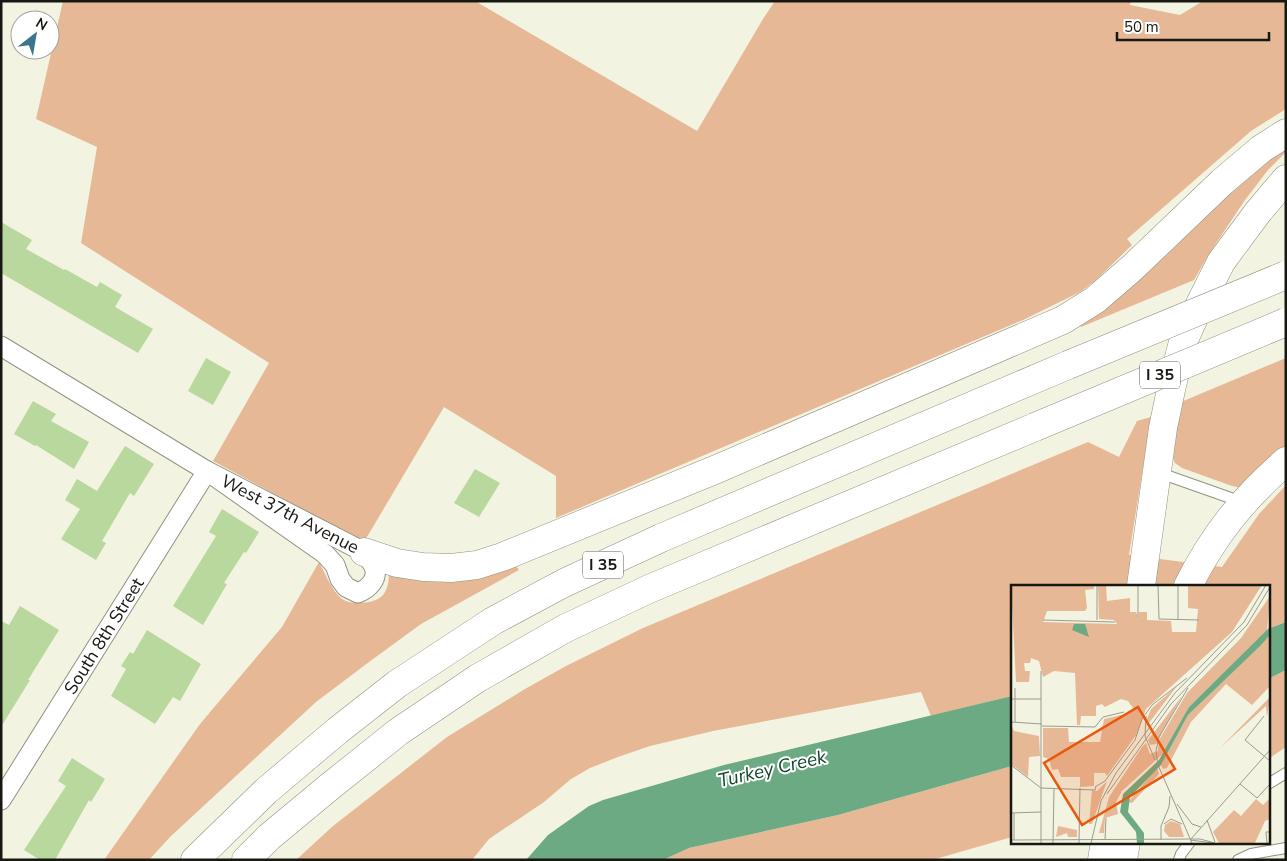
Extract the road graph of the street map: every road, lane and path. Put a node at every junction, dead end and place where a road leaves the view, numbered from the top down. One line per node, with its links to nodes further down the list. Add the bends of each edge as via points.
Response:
1 (1286, 133): 10 (highway, via 1222,182 1096,300 1063,320 502,558 451,568 423,567 397,563)
2 (1286, 179): 8 (highway, via 1221,262 1183,342 1163,428)
3 (1286, 275): 20 (highway, I 35, bridge, via 661,538 564,583 493,621 397,684 337,731 266,791)
4 (1286, 322): 21 (highway, I 35, bridge, via 649,589 566,628 478,678 398,732 269,837)
5 (1, 346): 7 (street, West 37th Avenue)
6 (1286, 461): 9 (highway)
7 (207, 471): 10 (street, West 37th Avenue); 10 (street, West 37th Avenue, via 325,554 335,565 346,587 358,593 366,590 376,574); 15 (street, South 8th Street)
8 (1157, 472): 9 (lane); 11 (highway)
9 (1244, 502): 12 (highway, via 1200,561)
10 (364, 552)
11 (1141, 585)
12 (1188, 585)
13 (1286, 773): 14 (lane)
14 (1270, 783)
15 (1, 800)
16 (1105, 844): 22 (highway)
17 (1126, 844): 23 (highway)
18 (1188, 844): 24 (lane)
19 (1286, 848): 25 (lane, via 1251,854)
20 (195, 860)
21 (246, 860)
22 (1102, 860)
23 (1123, 860)
24 (1179, 860)
25 (1238, 860)

